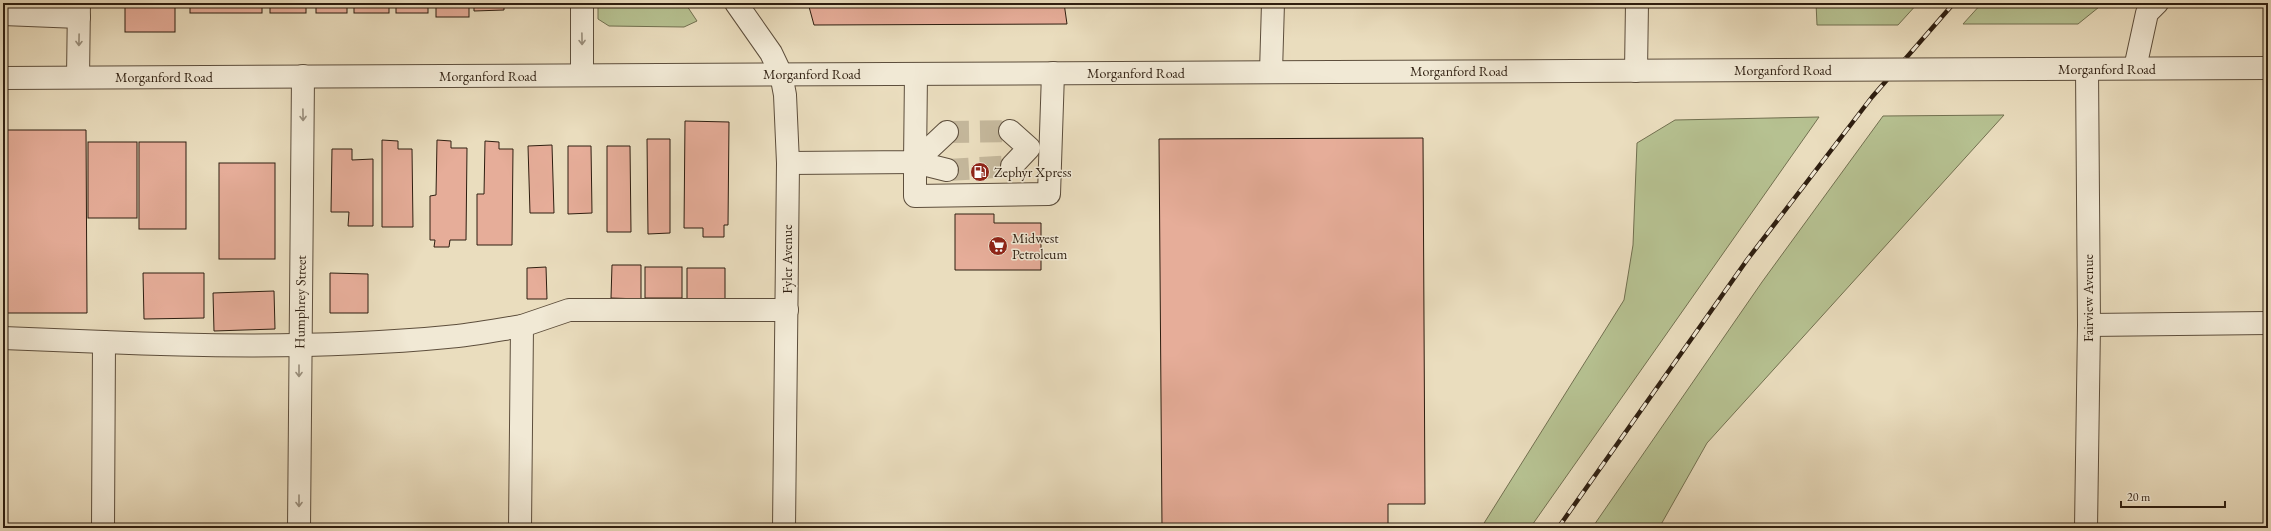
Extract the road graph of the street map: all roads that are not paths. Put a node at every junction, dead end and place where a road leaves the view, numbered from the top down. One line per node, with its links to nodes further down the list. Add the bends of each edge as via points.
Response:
1 (582, 3): 16 (street, one-way to 16)
2 (736, 3): 14 (street, Fyler Avenue, via 771,53)
3 (1273, 3): 12 (street)
4 (1637, 3): 11 (street)
5 (2157, 3): 8 (street, via 2147,13)
6 (79, 10): 7 (street); 19 (street, one-way to 19)
7 (3, 14)
8 (2135, 68): 9 (street, Morganford Road); 10 (street, Morganford Road)
9 (2268, 68)
10 (2088, 69): 11 (street, Morganford Road, bridge); 29 (street, Fairview Avenue)
11 (1636, 70): 12 (street, Morganford Road)
12 (1271, 72): 13 (street, Morganford Road)
13 (1054, 73): 15 (street, Morganford Road); 22 (street)
14 (781, 74): 15 (street, Morganford Road); 16 (street, Morganford Road); 24 (street, Fyler Avenue, via 786,108)
15 (916, 74): 23 (street)
16 (582, 75): 17 (street, Morganford Road)
17 (302, 76): 19 (street, Morganford Road); 33 (street, Humphrey Street, one-way to 33)
18 (3, 78): 19 (street, Morganford Road)
19 (78, 78)
20 (1010, 131): 22 (street)
21 (947, 132): 23 (street)
22 (1040, 149): 23 (street, via 1048,194 915,196); 25 (street)
23 (915, 162): 24 (street); 26 (street)
24 (788, 163): 27 (street, Fyler Avenue)
25 (1012, 166)
26 (947, 170)
27 (787, 310): 30 (street, via 569,310); 37 (street, Fyler Avenue)
28 (2268, 323): 29 (street)
29 (2089, 325): 38 (street, Fairview Avenue)
30 (522, 326): 33 (street, via 448,337); 36 (street)
31 (3, 338): 32 (street)
32 (104, 342): 33 (street, via 182,346); 34 (street)
33 (300, 346): 35 (street, Humphrey Street, one-way to 35)
34 (103, 528)
35 (299, 528)
36 (520, 528)
37 (784, 528)
38 (2086, 528)

